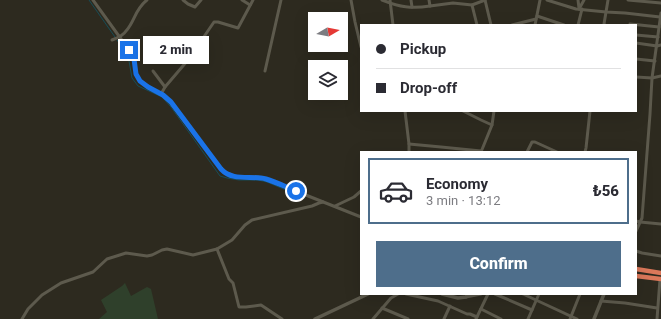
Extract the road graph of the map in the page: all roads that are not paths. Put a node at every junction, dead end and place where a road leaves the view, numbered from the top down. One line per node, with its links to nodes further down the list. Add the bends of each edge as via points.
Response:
1 (93, 0): 44 (street)
2 (147, 0): 44 (street, via 141,4 125,33)
3 (183, 0): 4 (street, via 195,7)
4 (201, 0)
5 (242, 0): 22 (street)
6 (253, 0): 22 (street)
7 (281, 0): 55 (street)
8 (351, 0): 41 (street)
9 (382, 0): 19 (street)
10 (411, 0): 25 (street)
11 (429, 0): 24 (street)
12 (485, 0): 23 (street); 33 (street)
13 (540, 0): 29 (street)
14 (547, 0): 26 (street)
15 (578, 0): 26 (street)
16 (584, 0): 26 (street)
17 (608, 0): 27 (street)
18 (628, 0): 21 (street)
19 (390, 1): 25 (street); 31 (street)
20 (453, 2): 23 (street); 24 (street)
21 (661, 3)
22 (250, 5): 52 (street, via 238,28 214,22)
23 (472, 5): 32 (street)
24 (430, 6): 25 (street)
25 (412, 8)
26 (581, 9): 27 (street); 37 (street)
27 (606, 12): 30 (street); 38 (street)
28 (661, 13): 30 (street)
29 (537, 18): 34 (street); 35 (street); 36 (street)
30 (660, 18): 40 (street)
31 (393, 24)
32 (477, 24)
33 (491, 24)
34 (516, 24)
35 (535, 24)
36 (560, 24)
37 (578, 24)
38 (604, 24)
39 (637, 24): 40 (street)
40 (660, 26): 45 (street)
41 (356, 27): 42 (street); 47 (street)
42 (360, 28)
43 (637, 35): 45 (street)
44 (120, 36): 46 (street); 60 (street, via 132,54 138,78)
45 (658, 37): 49 (street)
46 (112, 40)
47 (360, 43)
48 (637, 43): 49 (street)
49 (659, 46): 53 (street)
50 (173, 49): 52 (street)
51 (637, 59): 53 (street)
52 (188, 60): 59 (street)
53 (655, 61): 58 (street)
54 (153, 71): 59 (street)
55 (265, 71)
56 (661, 76): 58 (street)
57 (637, 77): 58 (street)
58 (652, 78): 77 (street, via 642,218)
59 (164, 87): 60 (street)
60 (161, 94): 74 (street, via 171,102 225,174 234,177 258,177)
61 (405, 112): 66 (street)
62 (465, 112): 65 (street)
63 (494, 112): 65 (street)
64 (590, 112): 72 (street)
65 (492, 125): 69 (street)
66 (409, 144): 67 (street); 68 (street)
67 (409, 151)
68 (473, 151)
69 (481, 151)
70 (528, 151): 71 (street, via 532,142)
71 (555, 151)
72 (585, 151)
73 (360, 192): 75 (street)
74 (324, 202): 75 (street); 79 (street, via 252,220 232,240)
75 (335, 206): 76 (street)
76 (360, 217)
77 (638, 222): 78 (street)
78 (661, 224)
79 (217, 249): 108 (street, via 193,255 167,249 147,256 120,254 107,259 92,272 61,283 42,295); 109 (street, via 233,283 239,307 261,305)
80 (637, 251): 81 (street)
81 (661, 256)
82 (661, 268): 84 (street)
83 (637, 269): 84 (highway)
84 (661, 272)
85 (637, 276): 86 (highway)
86 (660, 279): 102 (street)
87 (366, 295): 110 (street)
88 (396, 295): 101 (street)
89 (411, 295): 100 (street)
90 (446, 295): 91 (street, via 458,298)
91 (466, 295)
92 (488, 295): 103 (street)
93 (497, 295): 104 (street)
94 (525, 295): 98 (street)
95 (539, 295): 98 (street)
96 (578, 295): 107 (street)
97 (604, 295): 99 (street)
98 (537, 300): 104 (street); 107 (street)
99 (601, 301): 102 (street); 118 (street)
100 (450, 306): 105 (street); 113 (street)
101 (382, 308): 111 (street); 112 (street)
102 (657, 308): 119 (street)
103 (481, 309): 106 (street); 115 (street)
104 (532, 310): 116 (street)
105 (467, 314): 106 (street); 114 (street)
106 (476, 318)
107 (571, 318): 117 (street)
108 (22, 319)
109 (282, 319)
110 (315, 319)
111 (372, 319)
112 (408, 319)
113 (444, 319)
114 (464, 319)
115 (501, 319)
116 (528, 319)
117 (577, 319)
118 (594, 319)
119 (657, 319)

